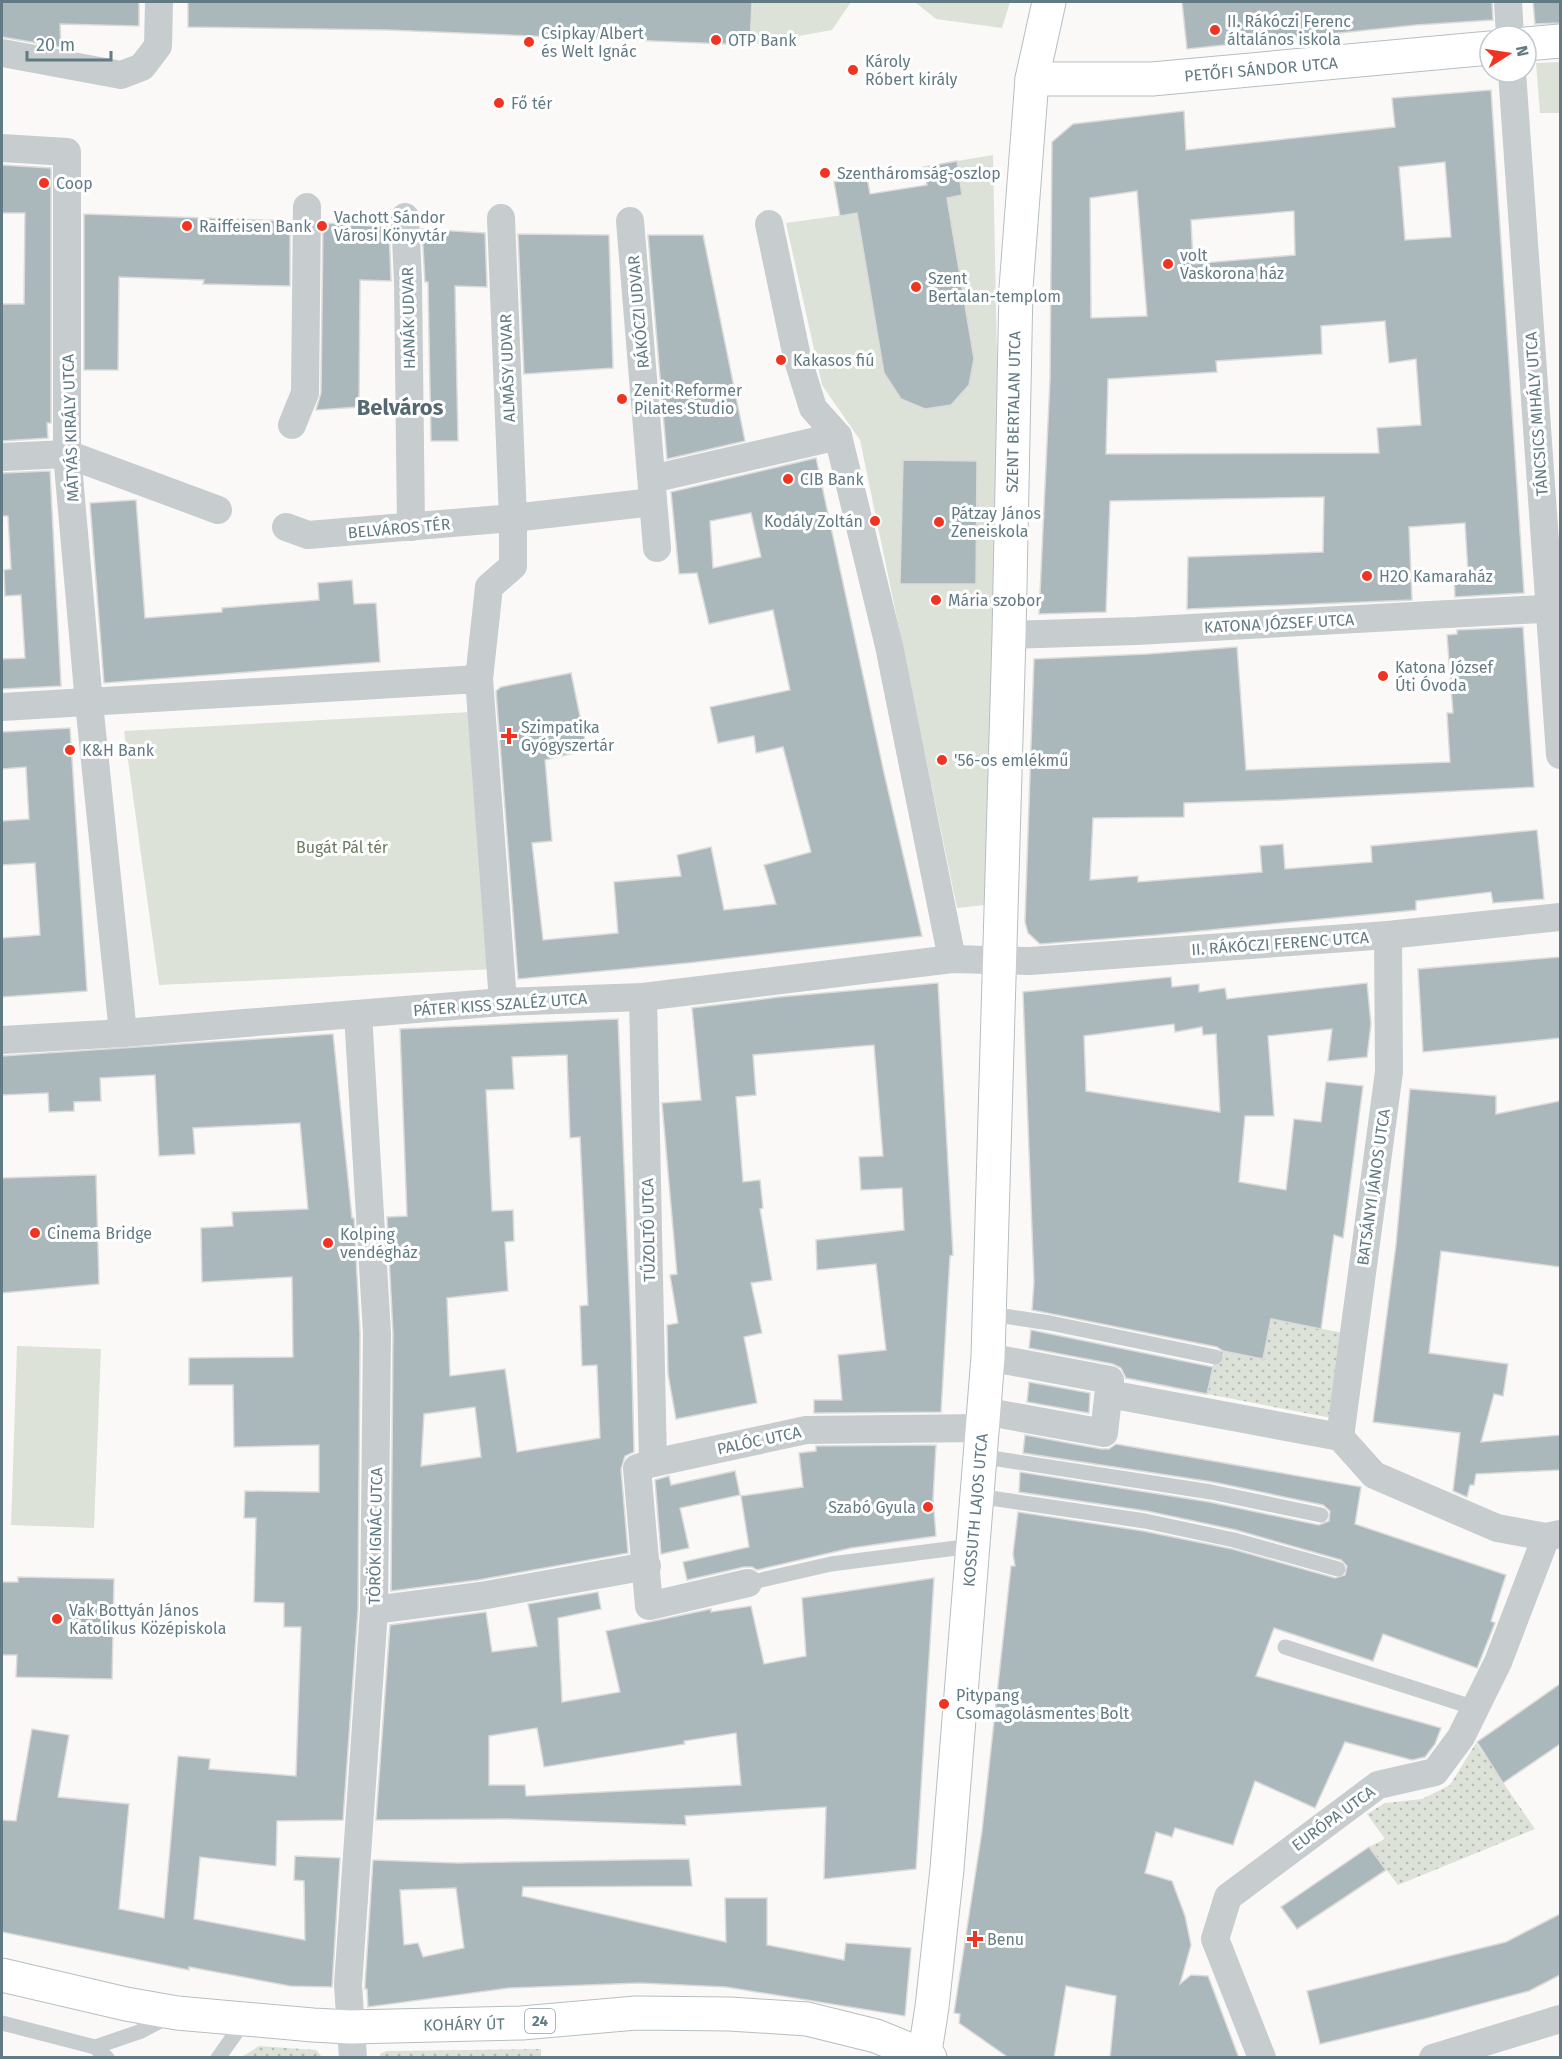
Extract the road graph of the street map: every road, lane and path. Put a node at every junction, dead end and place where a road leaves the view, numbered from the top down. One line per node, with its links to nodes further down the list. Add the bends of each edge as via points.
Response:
1 (159, 2): 8 (street, via 158,46 142,67 121,75)
2 (1049, 2): 9 (main road, SZENT BERTALAN UTCA)
3 (1508, 2): 4 (street)
4 (1509, 24)
5 (1560, 41): 6 (main road)
6 (1538, 43)
7 (1478, 49): 9 (main road, PETŐFI SÁNDOR UTCA, via 1152,79)
8 (2, 53)
9 (1032, 79): 29 (main road, SZENT BERTALAN UTCA, via 1016,288)
10 (1513, 84): 22 (street, TÁNCSICS MIHÁLY UTCA)
11 (2, 148): 19 (street, MÁTYÁS KIRÁLY UTCA, via 67,152)
12 (307, 207): 17 (street, via 305,393)
13 (405, 217): 26 (street, HANÁK UDVAR)
14 (501, 218): 24 (street, ALMÁSY UDVAR)
15 (630, 221): 21 (street, RÁKÓCZI UDVAR)
16 (769, 224): 18 (street, via 797,357 813,408)
17 (292, 425)
18 (838, 436): 21 (street); 36 (street, via 889,646)
19 (68, 454): 20 (street); 23 (street); 31 (street, MÁTYÁS KIRÁLY UTCA)
20 (2, 457)
21 (653, 490): 24 (street, BELVÁROS TÉR); 27 (street, RÁKÓCZI UDVAR)
22 (1551, 501): 28 (street, TÁNCSICS MIHÁLY UTCA)
23 (218, 510)
24 (513, 518): 26 (street, BELVÁROS TÉR); 30 (street, via 513,566 489,587)
25 (286, 527): 26 (street, BELVÁROS TÉR, via 308,535)
26 (411, 527)
27 (657, 548)
28 (1555, 608): 29 (street, KATONA JÓZSEF UTCA); 33 (street, TÁNCSICS MIHÁLY UTCA)
29 (1009, 635): 37 (main road, SZENT BERTALAN UTCA)
30 (479, 679): 31 (street); 39 (street)
31 (89, 703): 32 (street); 41 (street)
32 (2, 707)
33 (1560, 755)
34 (1560, 917): 35 (street, II. RÁKÓCZI FERENC UTCA)
35 (1388, 935): 37 (street, II. RÁKÓCZI FERENC UTCA); 48 (street, BATSÁNYI JÁNOS UTCA, via 1389,1072)
36 (952, 959): 37 (street, PÁTER KISS SZALÉZ UTCA); 38 (street, PÁTER KISS SZALÉZ UTCA)
37 (998, 961): 43 (main road, KOSSUTH LAJOS UTCA)
38 (643, 997): 39 (street, PÁTER KISS SZALÉZ UTCA); 49 (street, TŰZOLTÓ UTCA)
39 (503, 1002): 40 (street, PÁTER KISS SZALÉZ UTCA)
40 (358, 1014): 41 (street, PÁTER KISS SZALÉZ UTCA); 57 (street, TÖRÖK IGNÁC UTCA, via 377,1333)
41 (123, 1033): 42 (street, PÁTER KISS SZALÉZ UTCA)
42 (2, 1040)
43 (990, 1314): 44 (main road, KOSSUTH LAJOS UTCA); 45 (lane)
44 (988, 1357): 46 (street, via 1110,1380); 47 (main road, KOSSUTH LAJOS UTCA)
45 (1215, 1357)
46 (1109, 1394): 47 (street, PALÓC UTCA, via 1104,1432); 48 (street)
47 (981, 1431): 49 (street, PALÓC UTCA, via 806,1430); 50 (main road, KOSSUTH LAJOS UTCA); 51 (lane, via 1188,1488)
48 (1340, 1437): 52 (street, via 1374,1475 1497,1528)
49 (653, 1463): 54 (street, via 638,1468)
50 (977, 1496): 53 (main road, KOSSUTH LAJOS UTCA); 55 (lane, via 1145,1521 1234,1540)
51 (1321, 1515)
52 (1553, 1535): 59 (street, EURÓPA UTCA)
53 (972, 1546): 56 (lane, via 831,1564); 67 (main road, KOSSUTH LAJOS UTCA, via 947,1869)
54 (647, 1566): 56 (street, via 649,1606); 57 (street, via 481,1596)
55 (1338, 1569)
56 (748, 1583)
57 (374, 1610): 65 (street, TÖRÖK IGNÁC UTCA, via 348,1985)
58 (1285, 1647): 59 (lane)
59 (1475, 1708): 70 (street, EURÓPA UTCA, via 1461,1737 1435,1772 1378,1785 1228,1896 1215,1939)
60 (2, 1975): 61 (main road, KOHÁRY ÚT / 24)
61 (177, 2013): 63 (main road, KOHÁRY ÚT / 24); 66 (lane)
62 (1560, 2019): 71 (street)
63 (244, 2020): 65 (main road, KOHÁRY ÚT / 24); 69 (lane)
64 (2, 2023): 66 (lane)
65 (352, 2042): 67 (main road, KOHÁRY ÚT / 24, via 636,2013 730,2014 807,2019 876,2036)
66 (95, 2047): 68 (lane)
67 (926, 2057)
68 (107, 2058)
69 (218, 2058)
70 (1262, 2058)
71 (1433, 2058)

